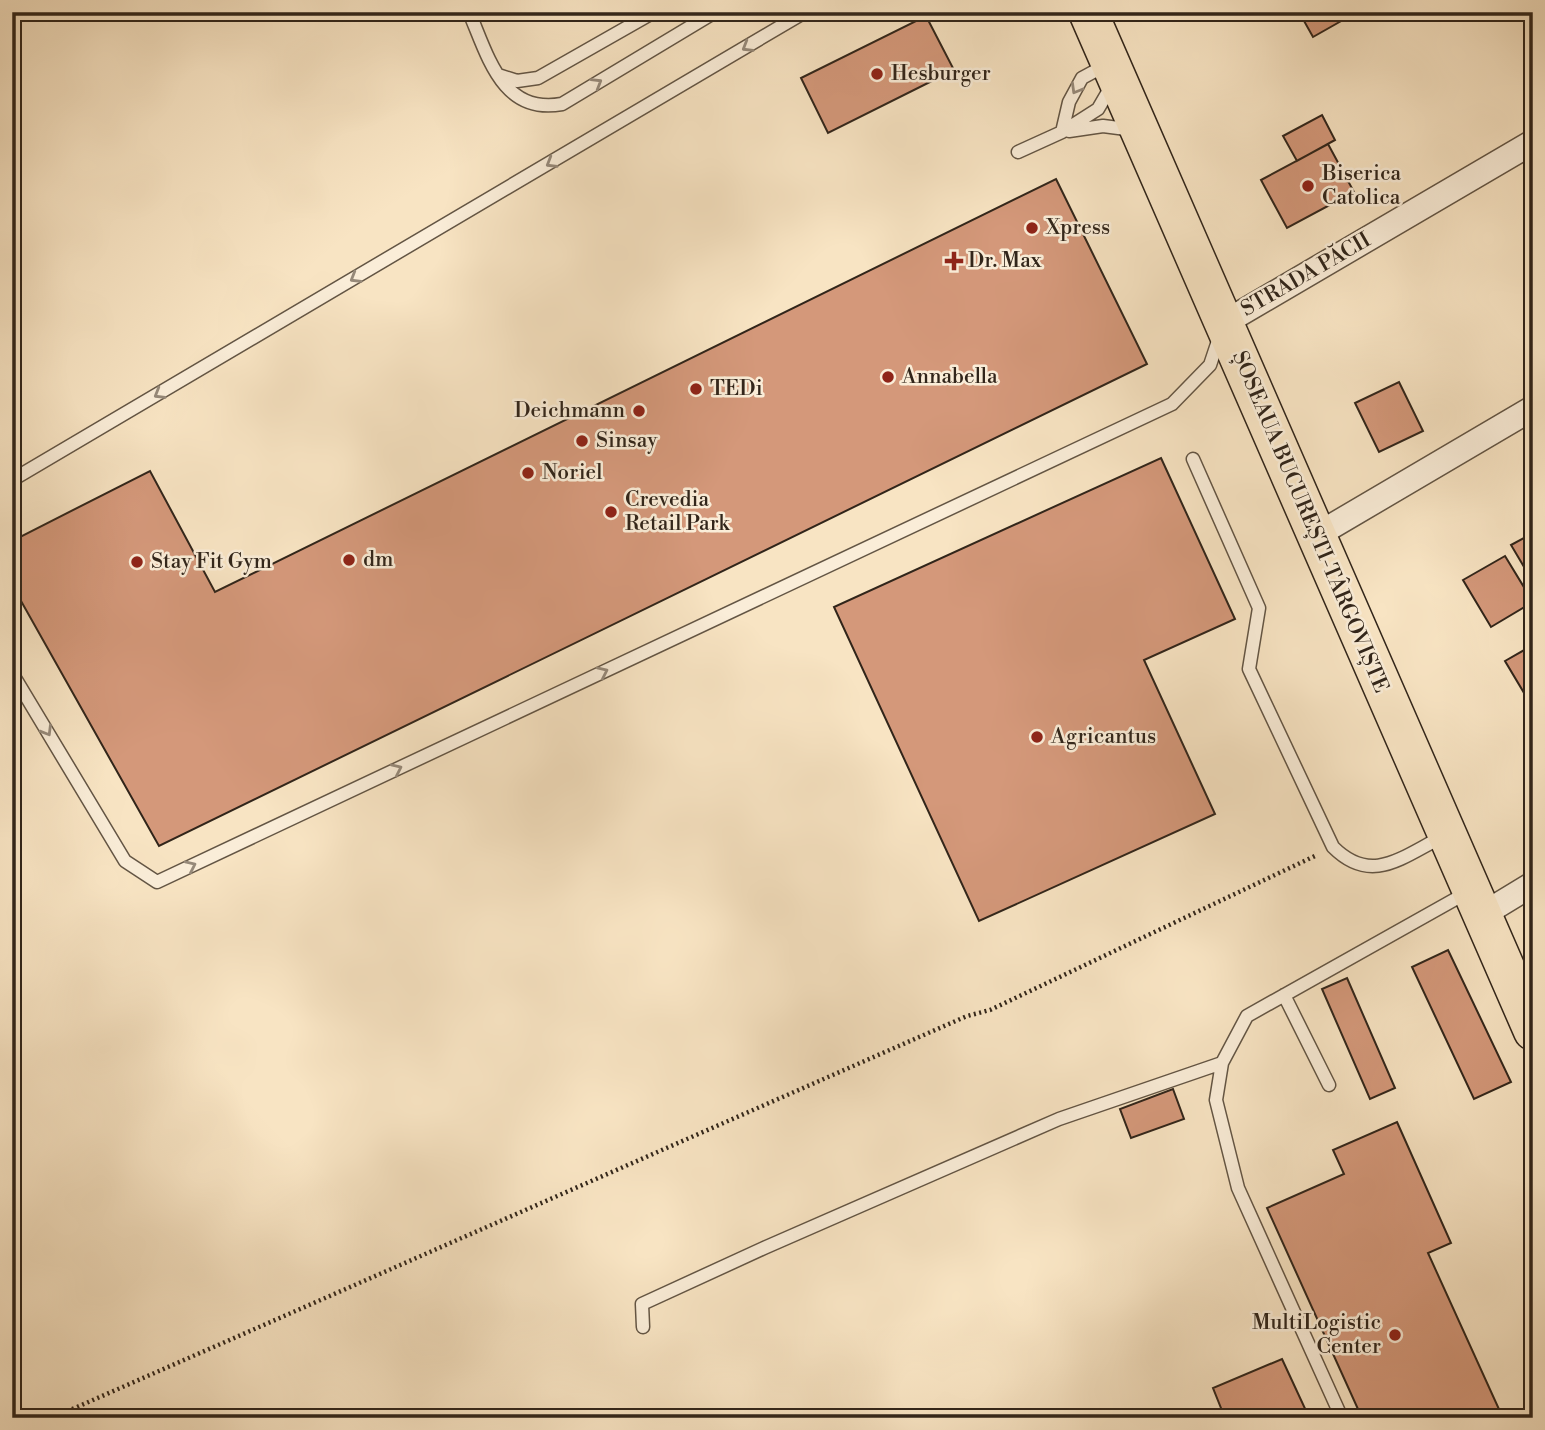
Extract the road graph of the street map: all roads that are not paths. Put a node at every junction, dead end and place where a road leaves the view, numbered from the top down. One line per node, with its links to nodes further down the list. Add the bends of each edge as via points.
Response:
1 (469, 12): 7 (lane)
2 (654, 12): 7 (lane, via 538,78 517,80)
3 (715, 12): 7 (lane, one-way to 3, via 520,99 541,106 562,104)
4 (805, 12): 15 (lane, one-way to 15)
5 (1088, 12): 6 (main road, ȘOSEAUA BUCUREȘTI-TÂRGOVIȘTE)
6 (1113, 70): 8 (lane, via 1098,109); 8 (lane, one-way to 8, via 1082,78 1069,102); 9 (main road, ȘOSEAUA BUCUREȘTI-TÂRGOVIȘTE)
7 (497, 75)
8 (1062, 131): 9 (lane, via 1102,126); 11 (lane)
9 (1140, 131): 12 (main road, ȘOSEAUA BUCUREȘTI-TÂRGOVIȘTE)
10 (1533, 142): 12 (street, STRADA PĂCII)
11 (1017, 152)
12 (1224, 323): 16 (main road, ȘOSEAUA BUCUREȘTI-TÂRGOVIȘTE); 17 (lane, one-way to 12, via 125,860 157,882 1172,404 1210,365)
13 (1533, 408): 16 (street)
14 (1193, 459): 18 (lane, via 1259,608 1249,669 1333,847 1355,864 1381,867)
15 (12, 480)
16 (1317, 535): 18 (main road, ȘOSEAUA BUCUREȘTI-TÂRGOVIȘTE)
17 (12, 673)
18 (1446, 835): 20 (main road, ȘOSEAUA BUCUREȘTI-TÂRGOVIȘTE)
19 (1533, 884): 20 (street)
20 (1477, 902): 21 (lane); 22 (main road, ȘOSEAUA BUCUREȘTI-TÂRGOVIȘTE)
21 (1284, 995): 23 (lane, via 1247,1016); 24 (lane)
22 (1533, 1031)
23 (1222, 1063): 27 (lane, via 1059,1119 764,1248 642,1304); 28 (lane, via 1216,1100 1238,1188)
24 (1329, 1085)
25 (1533, 1162): 26 (lane)
26 (1533, 1171)
27 (642, 1327)
28 (1340, 1414)

